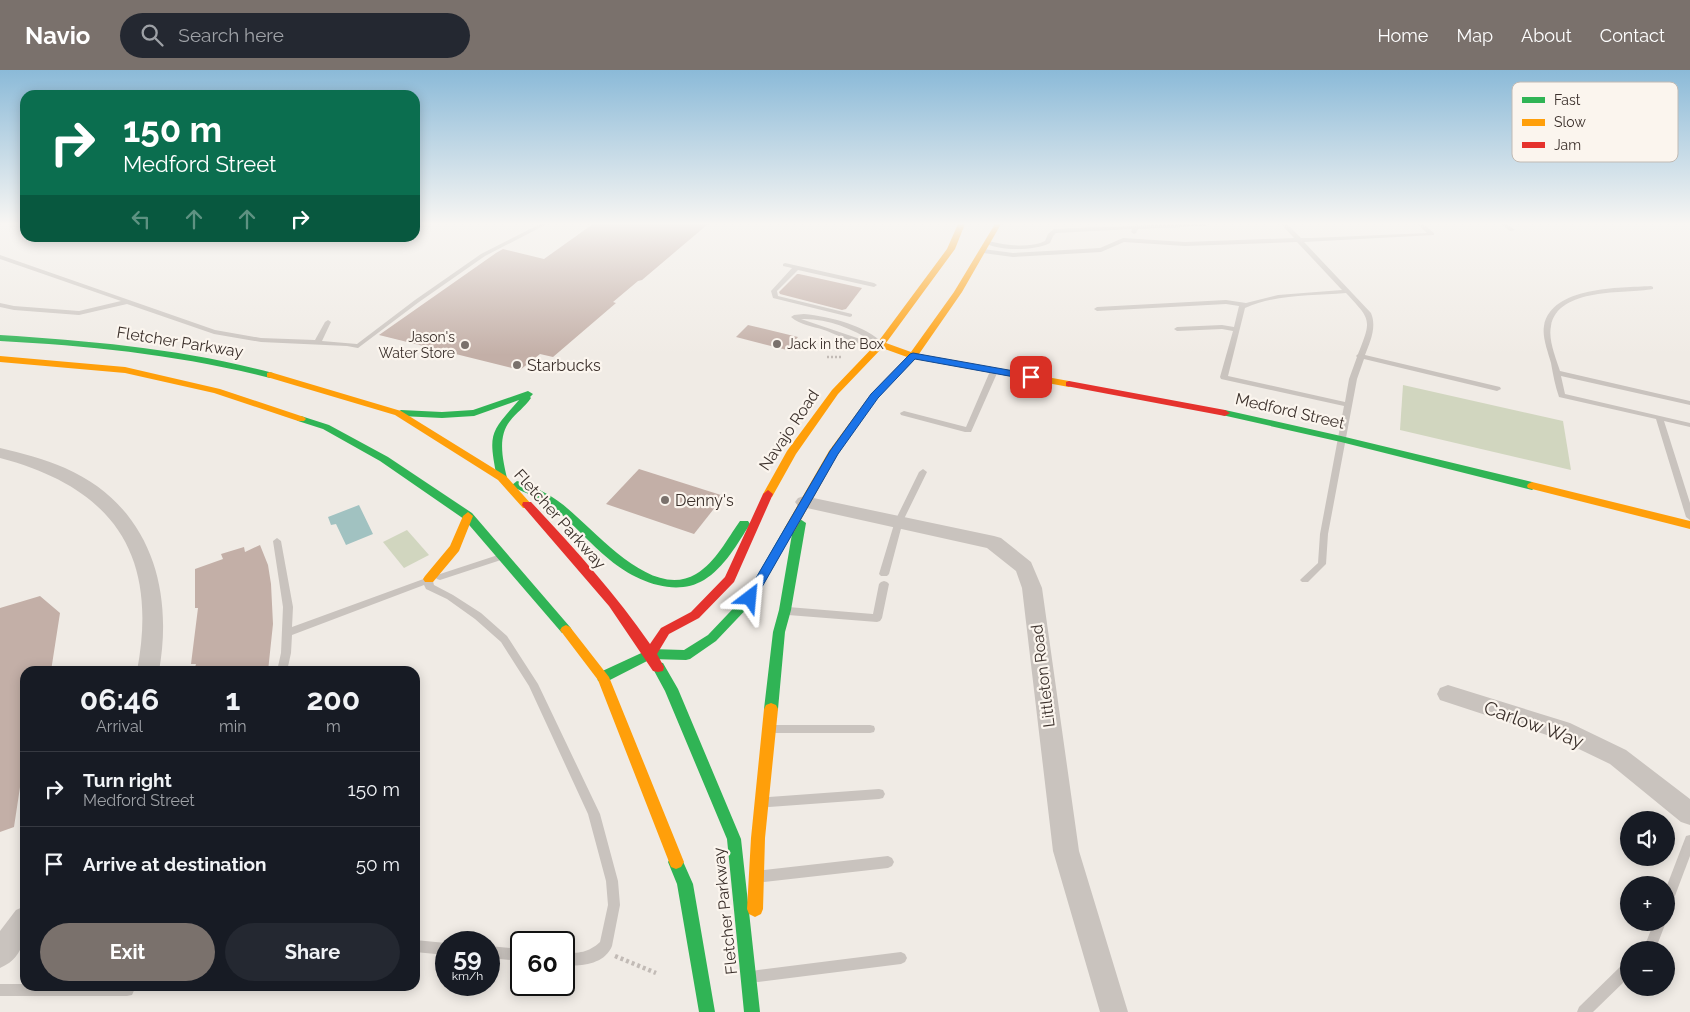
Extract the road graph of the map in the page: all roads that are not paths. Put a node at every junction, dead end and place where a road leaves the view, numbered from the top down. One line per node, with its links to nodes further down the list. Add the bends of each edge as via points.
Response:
1 (31, 268): 10 (lane)
2 (464, 268): 19 (lane, via 358,346)
3 (796, 268): 7 (lane); 14 (lane, via 774,291 775,297)
4 (937, 268): 20 (main road, Navajo Road)
5 (973, 268): 21 (main road)
6 (1326, 268): 9 (lane)
7 (874, 285)
8 (1651, 288): 25 (lane, via 1594,293 1557,306 1548,319 1547,327)
9 (1348, 291): 12 (lane, via 1269,298); 22 (lane, via 1370,317 1369,335)
10 (127, 302): 11 (lane, via 78,313); 19 (lane, via 214,332 261,340)
11 (0, 305)
12 (1246, 305): 13 (lane, via 1226,302); 17 (lane, via 1242,307)
13 (1097, 309)
14 (850, 315)
15 (328, 322): 19 (lane)
16 (1178, 329): 17 (lane)
17 (1236, 329): 28 (lane, via 1224,376)
18 (0, 338): 29 (main road, Fletcher Parkway, via 68,342 184,356 264,373)
19 (318, 342)
20 (881, 344): 20 (lane, via 842,325 807,316 794,317 860,342); 21 (main road, Medford Street); 37 (main road, Navajo Road, via 835,392 791,453)
21 (913, 356): 24 (main road, Medford Street); 38 (main road, via 874,396 833,453)
22 (1360, 356): 26 (lane); 28 (lane)
23 (0, 360): 39 (main road, Fletcher Parkway, via 125,370 216,391 326,427 384,459)
24 (994, 370): 30 (lane, via 968,430); 33 (main road, Medford Street, via 1216,411)
25 (1558, 373): 27 (lane); 31 (lane, via 1562,395)
26 (1497, 389)
27 (1690, 403)
28 (1348, 405): 33 (lane)
29 (398, 413): 36 (main road, Fletcher Parkway); 36 (main road, via 471,414 528,394 497,435)
30 (904, 413)
31 (1659, 418): 32 (lane); 40 (lane)
32 (1690, 425)
33 (1341, 439): 42 (main road, Medford Street); 47 (lane, via 1324,534 1322,564)
34 (0, 454): 52 (street, via 34,462 73,479 106,503 131,533 148,571 152,594 154,618)
35 (923, 472): 41 (lane)
36 (502, 478): 37 (main road, via 555,504 610,556 643,576 669,583 698,578 710,568); 51 (main road, Fletcher Parkway, via 564,545)
37 (769, 491): 51 (main road, Navajo Road, via 730,579 695,615 665,631)
38 (804, 502): 41 (street, Littleton Road); 49 (main road); 51 (main road, via 750,598 712,638 686,655)
39 (468, 516): 44 (main road, Fletcher Parkway); 46 (main road, via 455,548)
40 (1690, 517)
41 (899, 522): 45 (lane); 77 (street, Littleton Road, via 994,543 1024,567 1032,588 1066,851)
42 (1690, 525)
43 (277, 541): 50 (lane, via 288,607)
44 (502, 557): 46 (lane); 54 (main road, Fletcher Parkway)
45 (884, 574)
46 (429, 579): 50 (lane); 70 (lane, via 429,587 478,616 504,639 534,684 594,814 612,881 614,905 606,946 589,958)
47 (1305, 580)
48 (884, 584): 49 (lane, via 877,618)
49 (785, 610): 56 (main road, via 779,632)
50 (287, 633): 53 (lane)
51 (650, 654): 54 (main road); 75 (main road, Fletcher Parkway, via 671,689 734,839)
52 (149, 666)
53 (283, 666)
54 (603, 677): 76 (main road, Fletcher Parkway, via 685,884)
55 (1448, 694): 60 (street, Carlow Way, via 1562,730 1618,757)
56 (768, 729): 57 (lane); 59 (main road)
57 (870, 729)
58 (878, 794): 59 (lane)
59 (761, 802): 63 (main road)
60 (1690, 814)
61 (1690, 840): 64 (lane)
62 (888, 862): 63 (lane)
63 (756, 877): 71 (main road)
64 (1675, 881)
65 (20, 926): 68 (street)
66 (420, 946): 67 (lane)
67 (435, 948)
68 (0, 954)
69 (901, 958): 71 (lane)
70 (575, 960)
71 (753, 976): 75 (main road)
72 (1620, 977): 78 (lane)
73 (0, 990): 74 (lane)
74 (20, 990)
75 (752, 1011)
76 (707, 1012)
77 (1114, 1012)
78 (1584, 1012)

